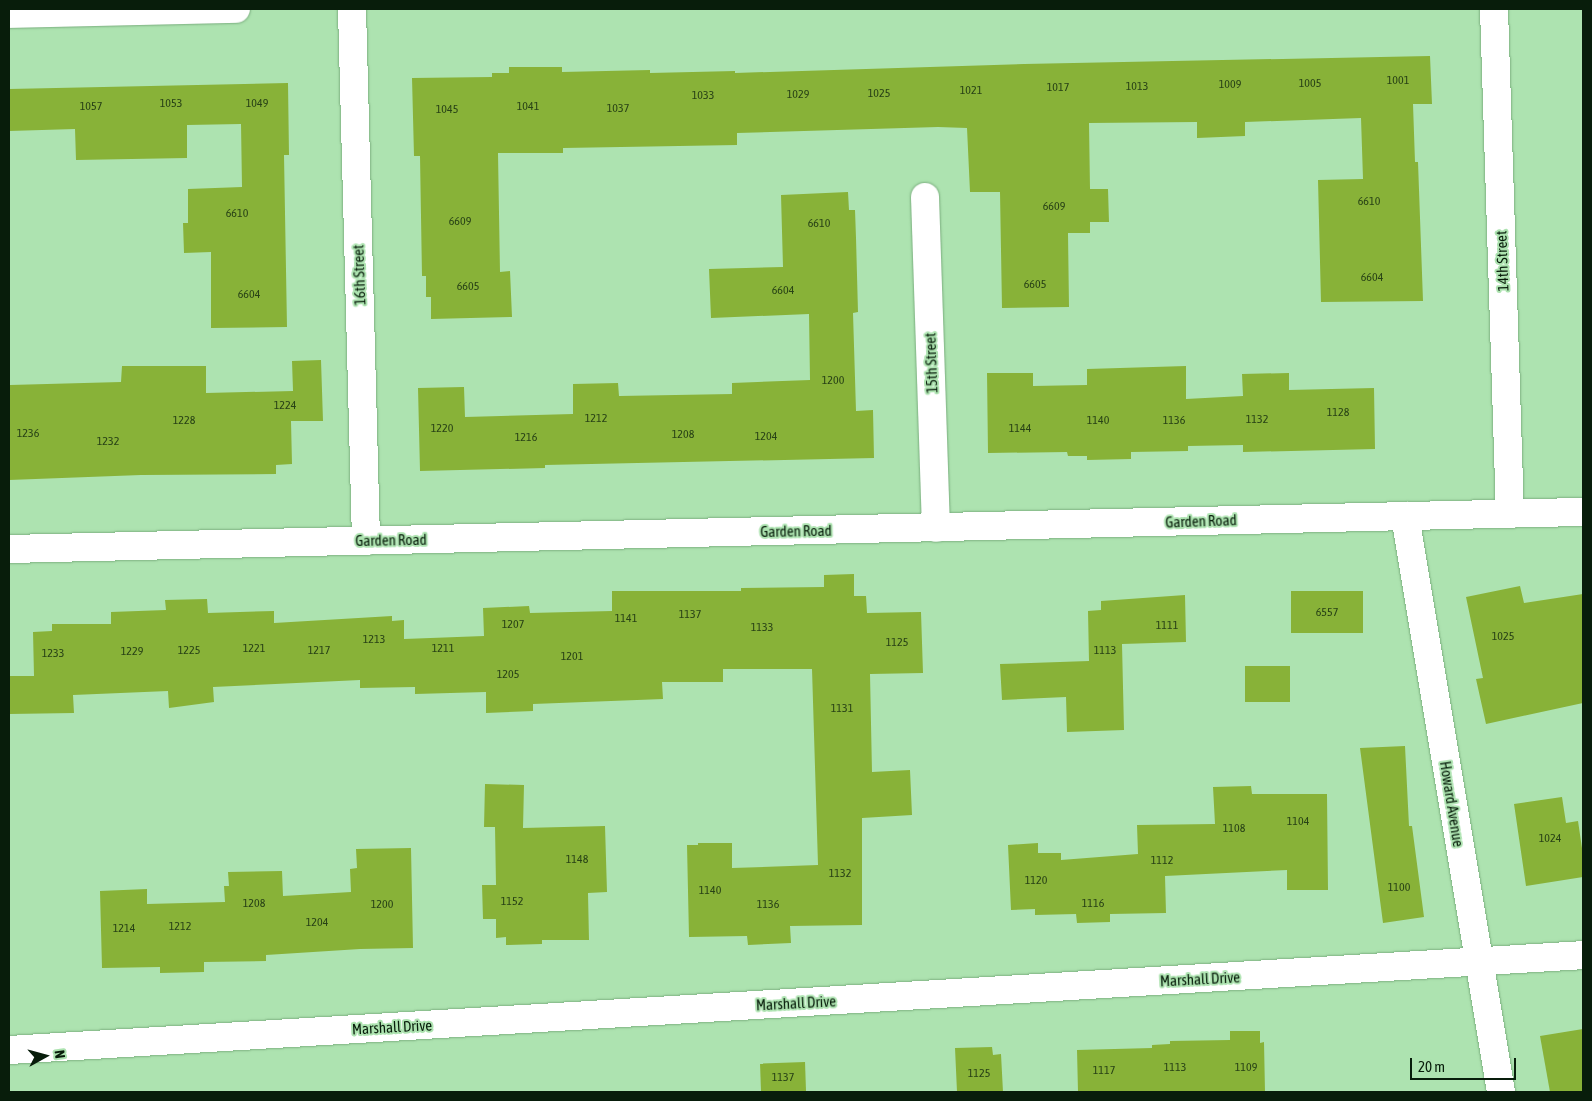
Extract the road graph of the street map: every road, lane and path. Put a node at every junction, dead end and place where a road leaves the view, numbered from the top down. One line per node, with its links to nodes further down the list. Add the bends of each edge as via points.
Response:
1 (236, 9): 4 (street)
2 (352, 9): 10 (street, 16th Street)
3 (1494, 9): 7 (street, 14th Street)
4 (9, 14)
5 (925, 197): 9 (street, 15th Street)
6 (1583, 512): 7 (street, Garden Road)
7 (1510, 514): 8 (street, Garden Road)
8 (1405, 516): 9 (street, Garden Road); 13 (street, Howard Avenue)
9 (936, 528): 10 (street, Garden Road)
10 (366, 541): 11 (street, Garden Road)
11 (9, 549)
12 (1583, 955): 13 (street, Marshall Drive)
13 (1479, 963): 14 (street, Marshall Drive); 15 (street, Howard Avenue)
14 (9, 1050)
15 (1501, 1092)

